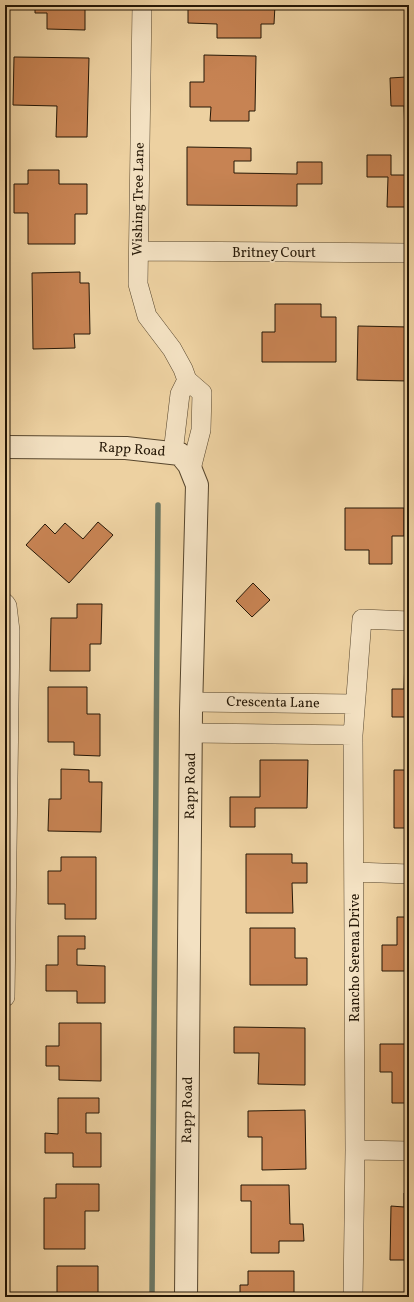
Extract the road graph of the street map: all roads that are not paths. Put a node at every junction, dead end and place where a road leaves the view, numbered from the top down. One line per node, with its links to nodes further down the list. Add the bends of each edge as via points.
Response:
1 (142, 5): 2 (street, Wishing Tree Lane)
2 (139, 252): 3 (street, Britney Court); 4 (street, Wishing Tree Lane, via 138,284 147,316 172,349)
3 (409, 254)
4 (187, 380): 6 (street, via 180,394); 7 (street, Wishing Tree Lane, via 202,393 201,430)
5 (5, 447): 6 (street, Rapp Road, via 126,448)
6 (173, 453): 7 (street, Rapp Road, via 180,454)
7 (191, 469): 10 (street, Rapp Road, via 197,485)
8 (5, 603): 14 (street, via 10,631)
9 (409, 620): 11 (street, Rancho Serena Drive, via 362,619)
10 (192, 702): 11 (street, Crescenta Lane); 12 (street, Rapp Road)
11 (354, 704): 13 (street, Rancho Serena Drive)
12 (191, 732): 13 (street); 20 (street, Rapp Road)
13 (353, 735): 15 (street, Rancho Serena Drive)
14 (6, 832): 17 (street)
15 (355, 872): 16 (street); 18 (street, Rancho Serena Drive)
16 (409, 874)
17 (5, 997)
18 (355, 1150): 19 (street); 21 (street, Rancho Serena Drive)
19 (409, 1151)
20 (186, 1297)
21 (353, 1297)

